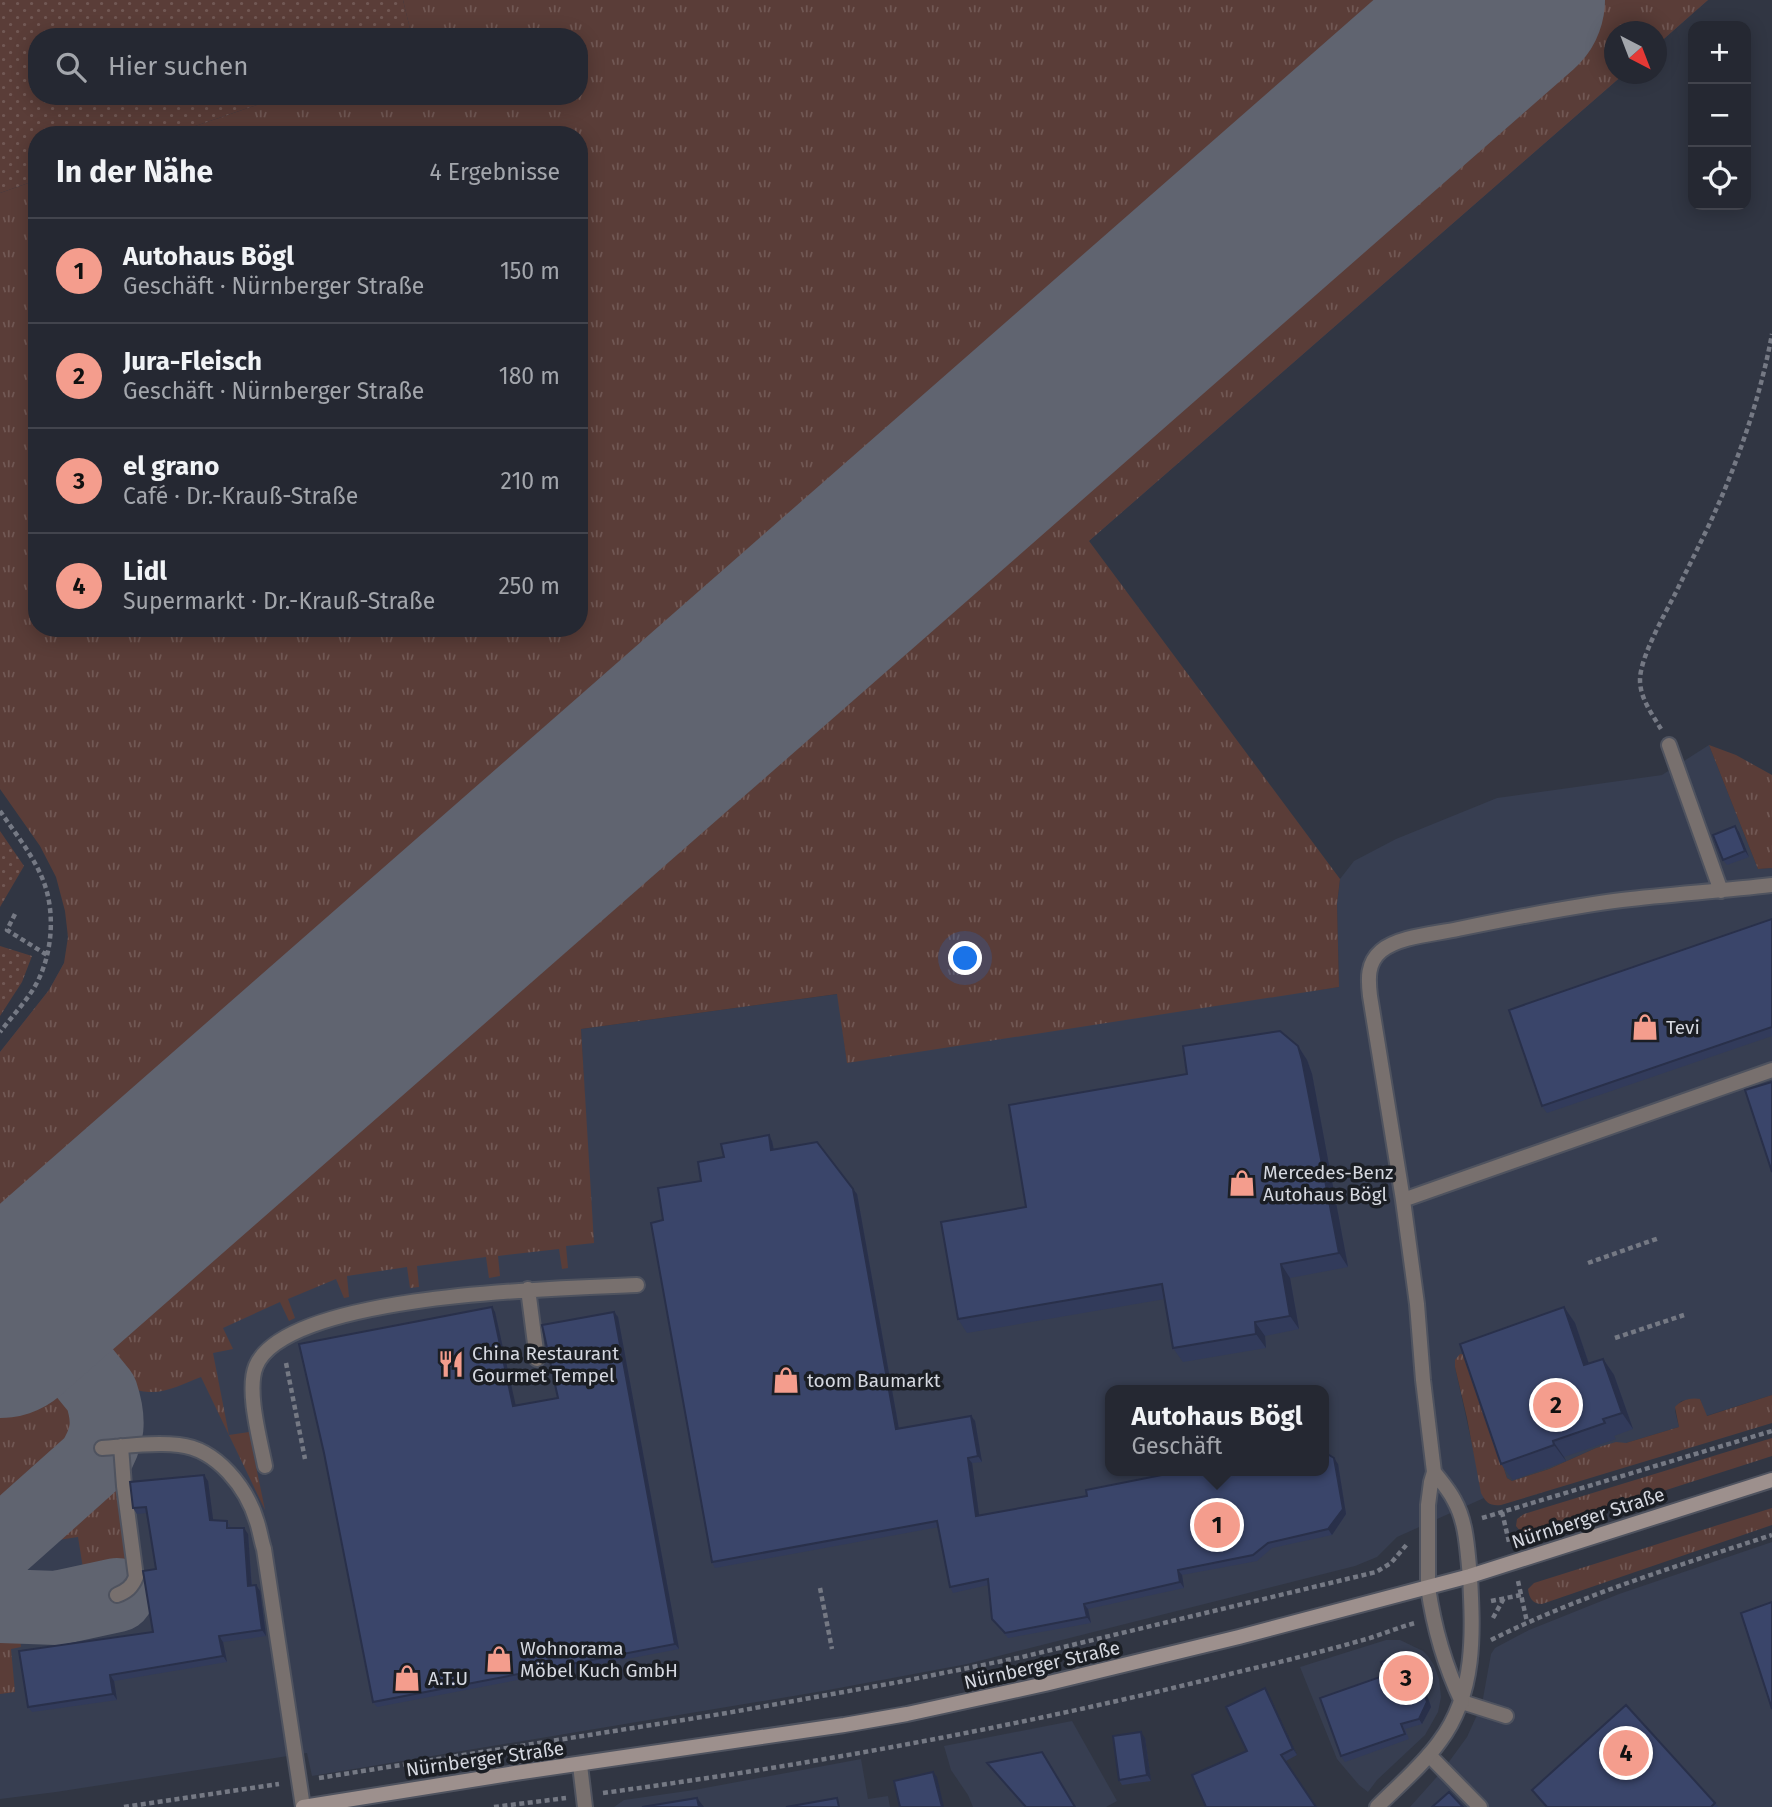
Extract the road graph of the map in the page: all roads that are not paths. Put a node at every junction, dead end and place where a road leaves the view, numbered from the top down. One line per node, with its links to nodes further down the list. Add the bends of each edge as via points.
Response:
1 (1669, 745): 3 (street)
2 (1772, 885): 3 (street)
3 (1721, 891): 5 (street, via 1621,900 1505,919 1406,940 1382,951 1370,968 1369,987)
4 (1772, 1070): 5 (street)
5 (1403, 1199): 12 (street)
6 (637, 1284): 7 (street)
7 (528, 1289): 8 (street); 11 (street, via 410,1301 336,1316 270,1346 256,1365 252,1383)
8 (537, 1359)
9 (121, 1446): 10 (street); 16 (street, via 136,1577 127,1591); 22 (street, via 198,1449 232,1476 257,1520)
10 (103, 1448)
11 (265, 1466)
12 (1434, 1472): 14 (street, via 1460,1513); 15 (street)
13 (1772, 1480): 14 (main road, Nürnberger Straße)
14 (1470, 1576): 15 (main road, Nürnberger Straße); 17 (street, via 1470,1658)
15 (1428, 1587): 17 (street, via 1436,1632); 20 (main road, Nürnberger Straße, via 1214,1644 965,1702)
16 (117, 1595)
17 (1462, 1702): 18 (street); 19 (street)
18 (1506, 1716)
19 (1429, 1755): 23 (street); 24 (street)
20 (579, 1765): 21 (street); 22 (main road, Nürnberger Straße)
21 (584, 1802)
22 (303, 1807)
23 (1377, 1807)
24 (1479, 1807)

